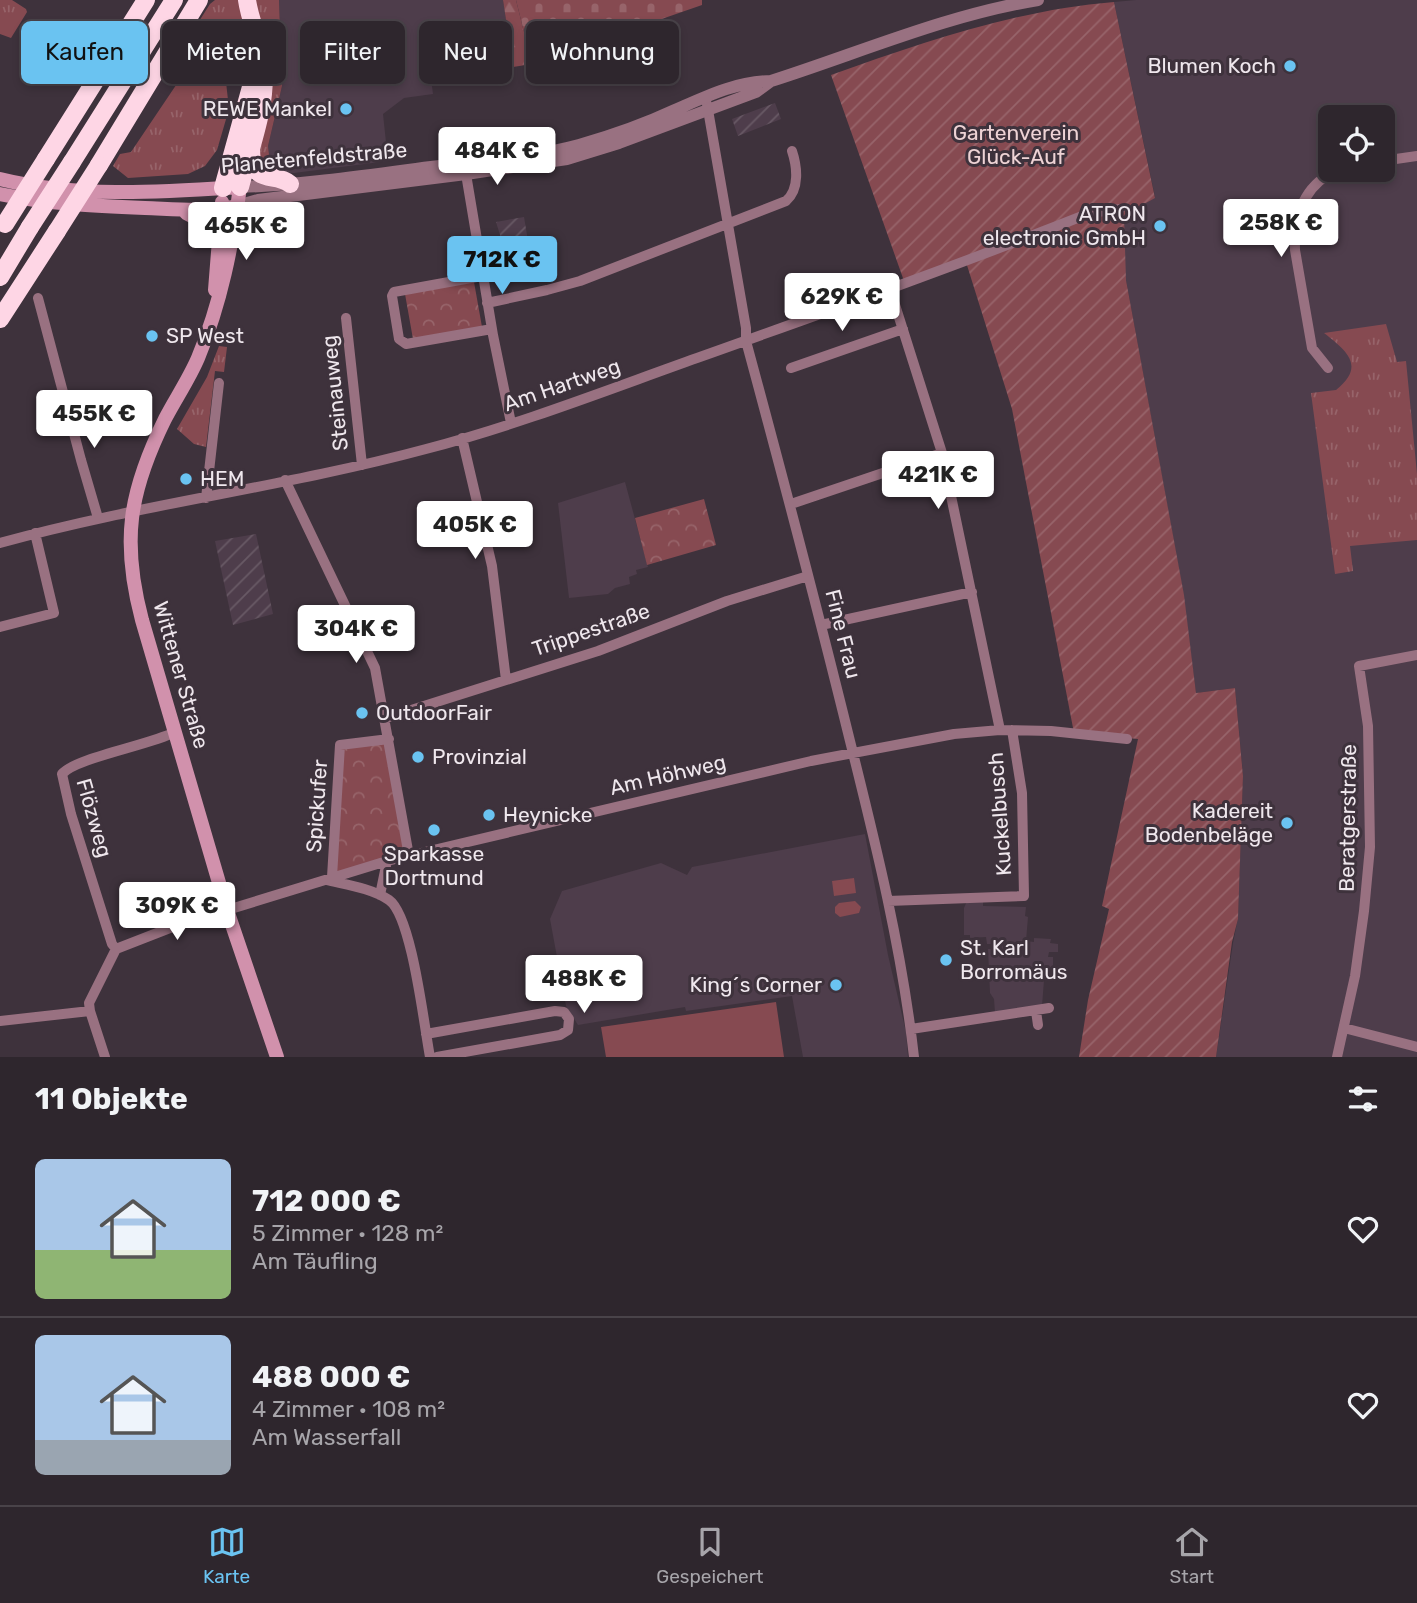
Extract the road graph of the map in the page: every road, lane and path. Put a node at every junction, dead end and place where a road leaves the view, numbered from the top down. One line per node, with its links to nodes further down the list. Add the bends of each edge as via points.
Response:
1 (146, 0): 25 (highway, bridge)
2 (174, 0): 28 (highway, bridge)
3 (199, 0): 6 (highway)
4 (247, 0): 10 (highway, via 265,82)
5 (1038, 0): 7 (street, Planetenfeldstraße, via 949,21)
6 (155, 72): 18 (highway, via 185,45 212,36 233,44 248,59 253,76); 33 (highway, bridge)
7 (771, 82): 8 (street, Planetenfeldstraße, via 750,82); 9 (street, Planetenfeldstraße)
8 (705, 96): 9 (street); 17 (street, Planetenfeldstraße, via 634,126 557,150)
9 (708, 109): 14 (street, Planetenfeldstraße, via 586,154); 24 (street, Fine Frau)
10 (251, 141): 17 (highway, via 252,163 259,172); 18 (highway)
11 (792, 151): 24 (street, via 797,167 790,198)
12 (1417, 156): 13 (street)
13 (1395, 159)
14 (466, 174): 20 (street, Planetenfeldstraße); 27 (street)
15 (0, 179): 18 (main road, Planetenfeldstraße, via 132,193)
16 (1318, 181): 39 (street, via 1305,196 1294,235 1312,348)
17 (290, 184): 18 (street, Planetenfeldstraße)
18 (232, 188): 20 (main road, Wittener Straße); 22 (main road, Wittener Straße)
19 (0, 194): 21 (main road, Planetenfeldstraße, via 89,206)
20 (237, 206): 22 (main road, Planetenfeldstraße); 32 (main road, Wittener Straße, via 223,286)
21 (178, 209): 22 (main road, Planetenfeldstraße); 26 (main road, via 207,224)
22 (221, 209): 26 (main road, Wittener Straße)
23 (1120, 209): 29 (street, Am Hartweg, via 1090,213)
24 (728, 223): 31 (street, via 580,281); 37 (street, Fine Frau)
25 (2, 228)
26 (217, 245): 32 (main road, Wittener Straße)
27 (482, 276): 31 (street); 35 (street, via 394,292 399,339 406,344)
28 (0, 277)
29 (890, 289): 36 (street); 37 (street, Am Hartweg)
30 (38, 298): 49 (street)
31 (487, 303): 35 (street)
32 (214, 309): 48 (main road, Wittener Straße, via 197,360 152,449)
33 (0, 318)
34 (346, 318): 44 (street, Steinauweg)
35 (492, 329): 41 (street)
36 (903, 329): 38 (street); 43 (street)
37 (747, 341): 41 (street, Am Hartweg); 47 (street, Fine Frau)
38 (791, 368)
39 (1328, 368)
40 (219, 383): 46 (street)
41 (511, 423): 42 (street, Am Hartweg)
42 (462, 438): 44 (street, Am Hartweg); 57 (street, via 492,566)
43 (942, 453): 47 (street); 53 (street)
44 (362, 465): 45 (street, Am Hartweg)
45 (285, 480): 46 (street, Am Hartweg); 58 (street, via 375,668)
46 (206, 498): 48 (street, Am Hartweg)
47 (791, 504): 52 (street, Fine Frau)
48 (132, 512): 49 (street, Am Hartweg); 61 (main road, Wittener Straße, via 133,579)
49 (98, 518): 50 (street, Am Hartweg)
50 (35, 533): 51 (street, Am Hartweg); 55 (street, via 54,613)
51 (0, 543)
52 (808, 576): 54 (street, Fine Frau); 57 (street, Trippestraße)
53 (972, 592): 54 (street); 59 (street)
54 (821, 625): 64 (street, Fine Frau)
55 (0, 626)
56 (1417, 655): 77 (street, Beratgerstraße, via 1359,666 1368,726 1370,847)
57 (506, 680): 58 (street, Trippestraße)
58 (386, 718): 62 (street)
59 (1000, 730): 60 (street, Am Höhweg); 64 (street, Am Höhweg)
60 (1012, 730): 63 (street, Am Höhweg); 69 (street, Kuckelbusch, via 1022,793 1024,895)
61 (175, 732): 70 (main road, Wittener Straße); 71 (street, Flözweg, via 75,765 62,774)
62 (389, 739): 65 (street); 67 (street, Spickufer, via 340,745)
63 (1127, 739)
64 (853, 752): 65 (street, Am Höhweg); 69 (street, Fine Frau)
65 (410, 856): 66 (street, Am Höhweg)
66 (387, 861): 67 (street, Am Höhweg); 68 (street)
67 (327, 878): 68 (street); 70 (street, Am Höhweg)
68 (380, 895): 79 (street, via 392,902 405,927)
69 (888, 901): 78 (street, Fine Frau)
70 (227, 910): 71 (street, Am Höhweg); 82 (main road, Wittener Straße)
71 (116, 949): 73 (street, via 89,1003)
72 (1049, 1009): 74 (street)
73 (90, 1011): 75 (street); 81 (street)
74 (1036, 1011): 76 (street); 78 (street)
75 (0, 1021)
76 (1038, 1025)
77 (1344, 1028): 80 (street); 86 (street, Beratgerstraße)
78 (911, 1029): 85 (street, Fine Frau)
79 (426, 1034): 83 (street); 84 (street, via 555,1011 564,1012 569,1019 569,1030 560,1035)
80 (1417, 1047)
81 (105, 1057)
82 (277, 1057)
83 (430, 1057)
84 (437, 1057)
85 (914, 1057)
86 (1337, 1057)

